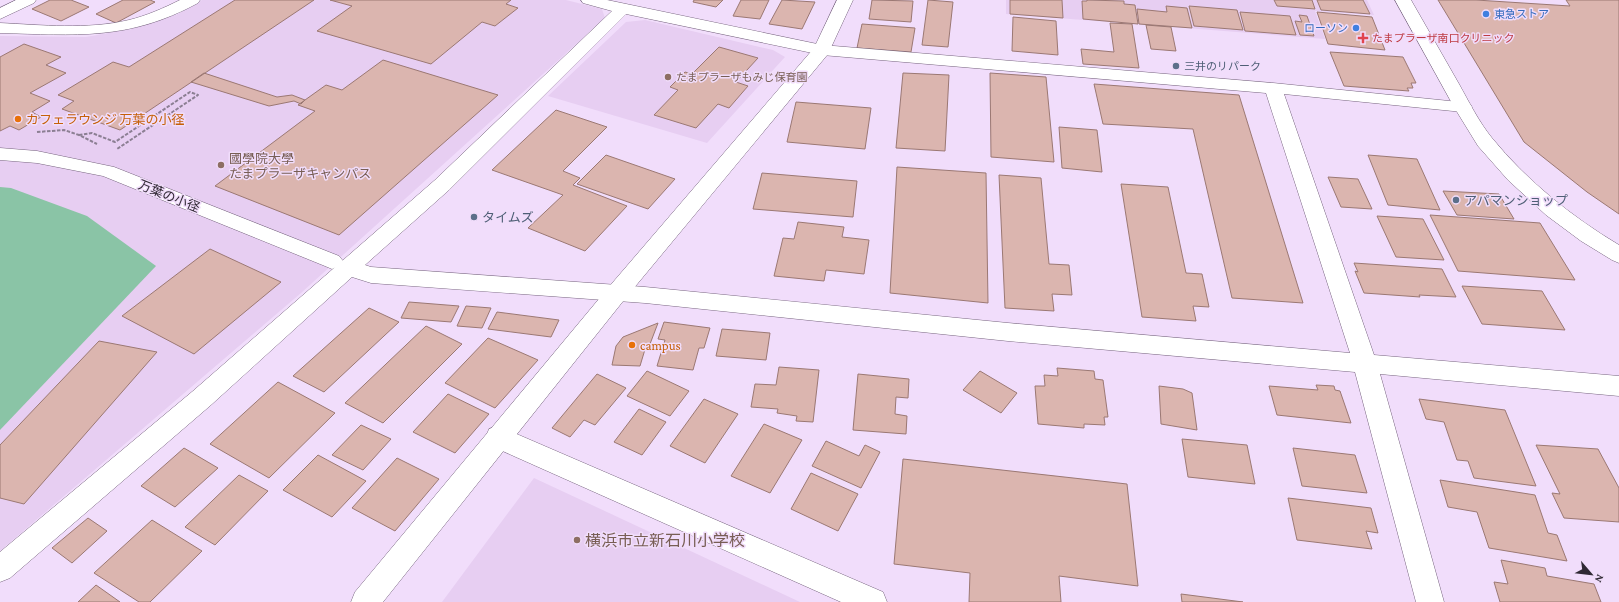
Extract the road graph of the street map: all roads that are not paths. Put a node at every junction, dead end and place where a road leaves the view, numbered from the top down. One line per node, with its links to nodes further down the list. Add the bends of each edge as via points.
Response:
1 (28, 0): 7 (street)
2 (192, 0): 8 (street, via 129,25 82,30)
3 (589, 0): 6 (street)
4 (845, 0): 9 (street)
5 (1403, 0): 11 (street)
6 (623, 9): 9 (street); 14 (street, via 442,185)
7 (0, 14)
8 (0, 28)
9 (822, 50): 10 (street); 15 (street)
10 (1273, 88): 11 (street); 16 (street)
11 (1463, 107): 13 (street, via 1485,142 1515,175 1553,210)
12 (0, 154): 14 (street, 万葉の小径, via 108,171)
13 (1619, 255)
14 (340, 264): 15 (street, 万葉の小径, via 371,275); 19 (street, via 202,398)
15 (616, 294): 16 (street, 万葉の小径); 18 (street)
16 (1365, 364): 17 (street, 万葉の小径); 22 (street)
17 (1619, 386)
18 (498, 437): 20 (street); 21 (street)
19 (0, 569)
20 (365, 602)
21 (873, 602)
22 (1430, 602)

